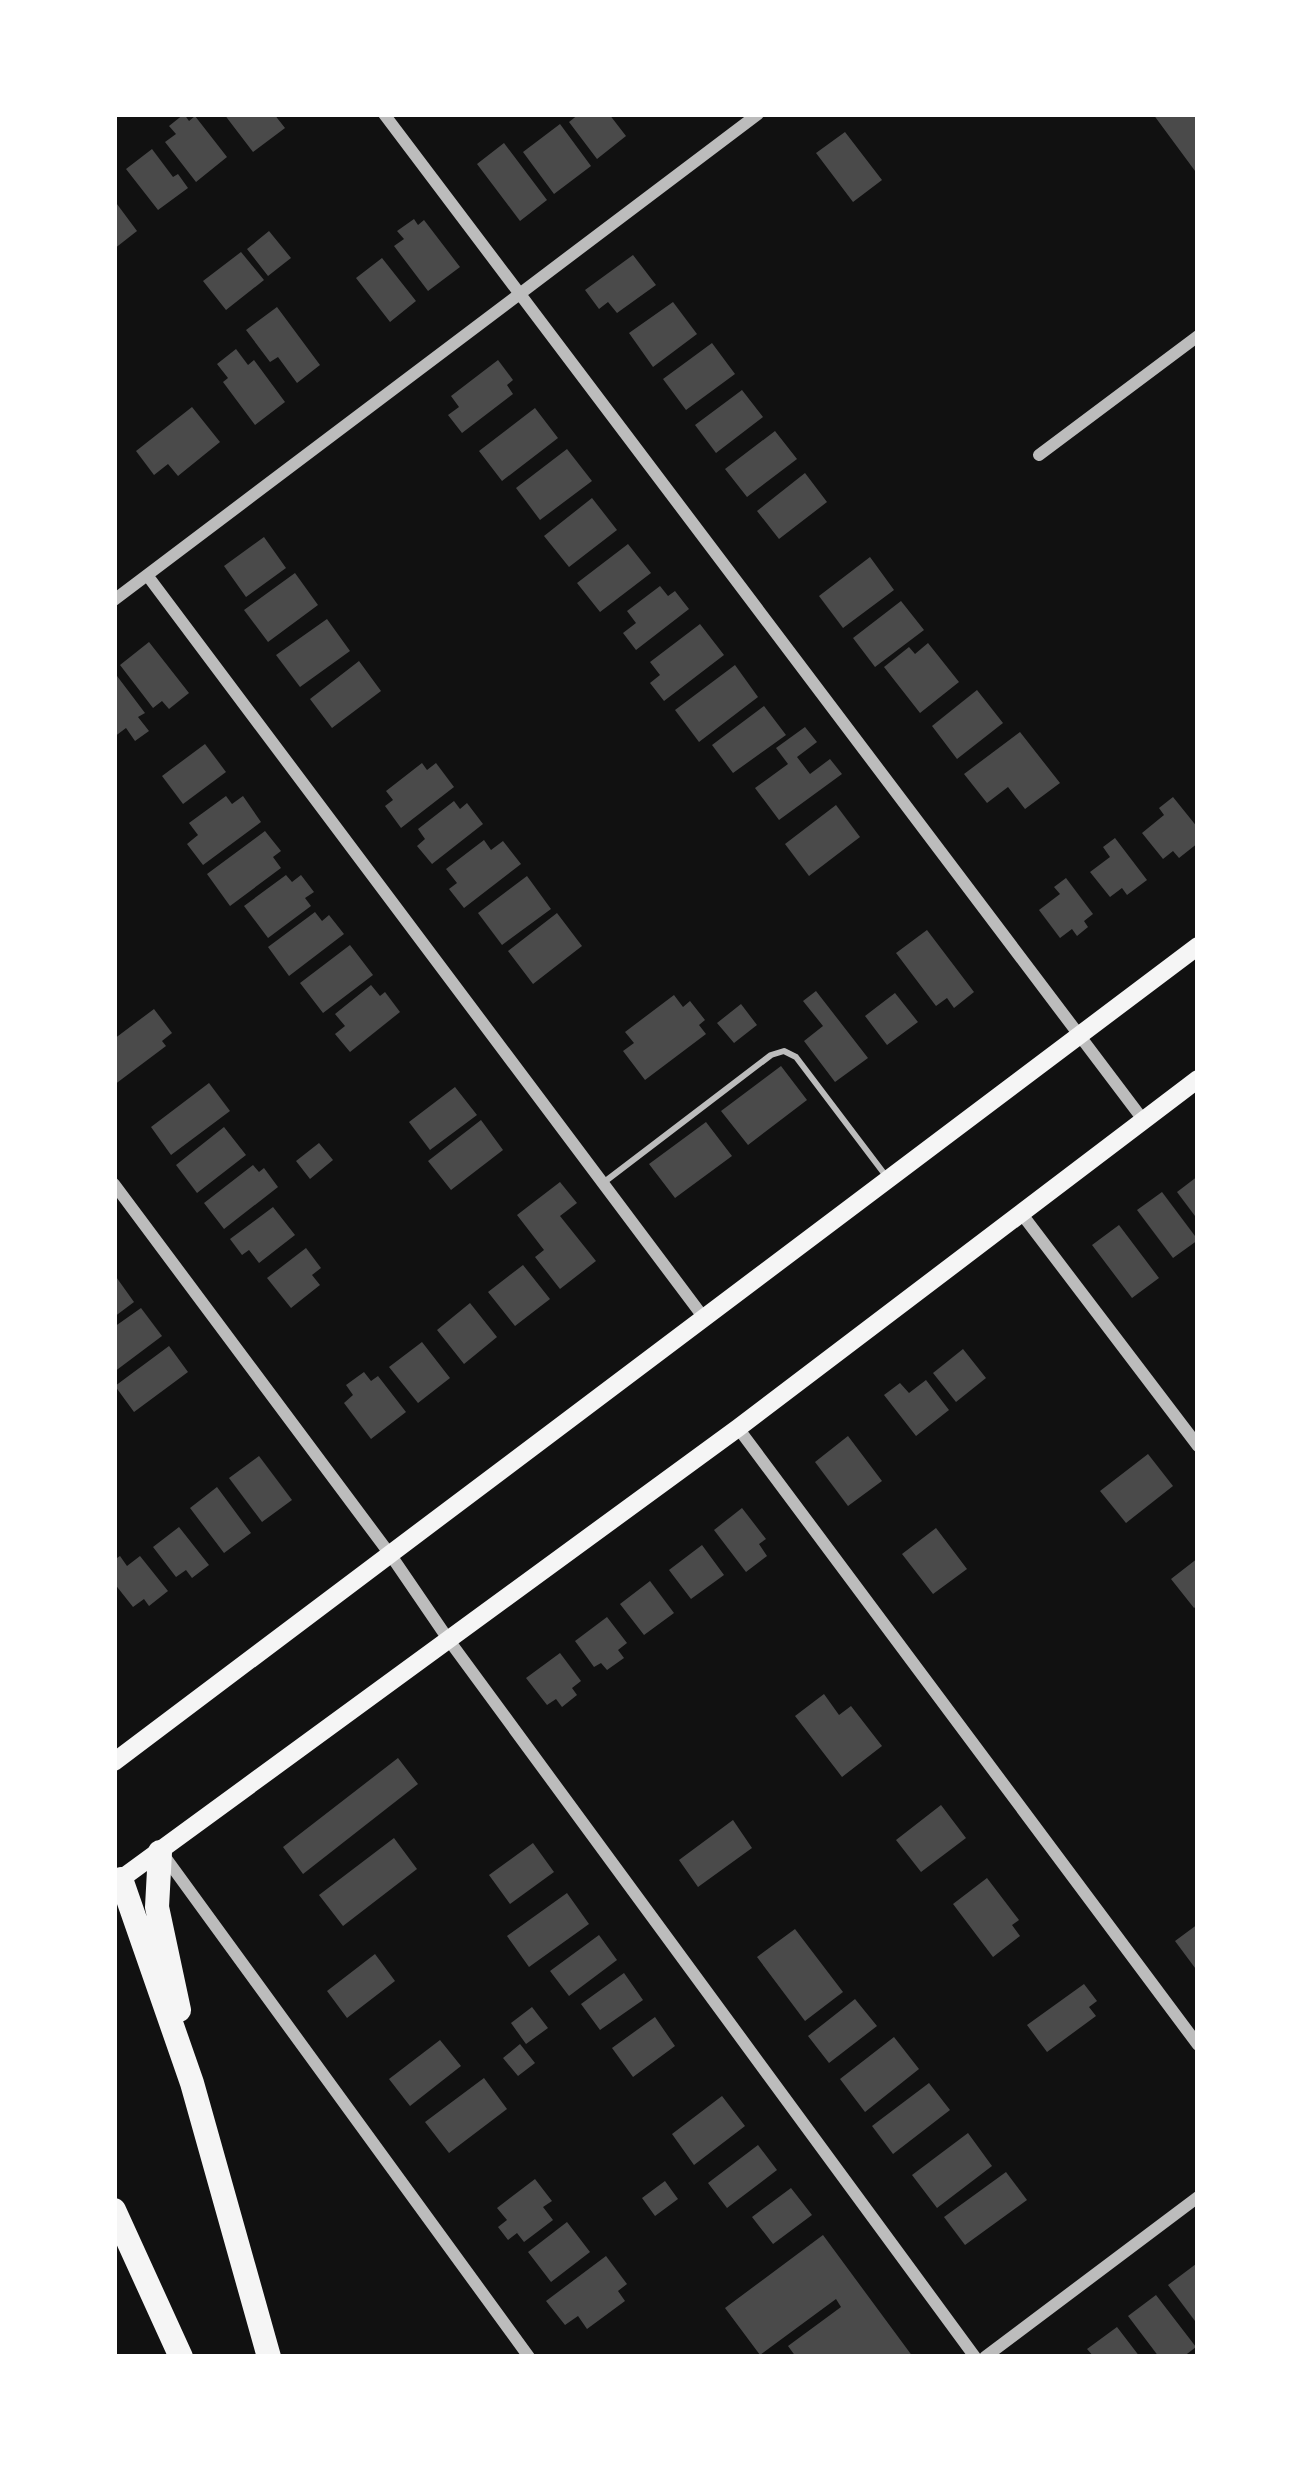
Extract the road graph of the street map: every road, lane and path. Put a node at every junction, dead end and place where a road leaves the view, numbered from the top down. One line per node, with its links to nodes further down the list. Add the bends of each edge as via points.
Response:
1 (384, 114): 3 (street)
2 (758, 114): 3 (street)
3 (518, 293): 6 (street); 9 (street)
4 (1198, 336): 5 (street)
5 (1039, 455)
6 (147, 575): 7 (street); 13 (street)
7 (114, 600)
8 (1198, 946): 9 (main road)
9 (1079, 1035): 11 (street); 12 (main road)
10 (1198, 1079): 11 (main road)
11 (1144, 1121): 15 (main road)
12 (888, 1179): 13 (lane, via 796,1057 784,1052); 16 (main road)
13 (603, 1183): 16 (street)
14 (114, 1184): 19 (street)
15 (1021, 1214): 17 (main road); 18 (street)
16 (704, 1318): 19 (main road)
17 (738, 1428): 20 (main road); 24 (street)
18 (1198, 1446)
19 (392, 1557): 20 (street); 21 (main road)
20 (448, 1640): 22 (main road); 31 (street)
21 (114, 1762)
22 (160, 1852): 23 (main road); 25 (highway, via 157,1907); 30 (street)
23 (116, 1875): 25 (highway)
24 (1198, 2045)
25 (192, 2083): 29 (highway)
26 (1198, 2197): 32 (street)
27 (114, 2210): 28 (highway)
28 (181, 2357)
29 (269, 2357)
30 (529, 2357)
31 (975, 2357)
32 (985, 2357)

